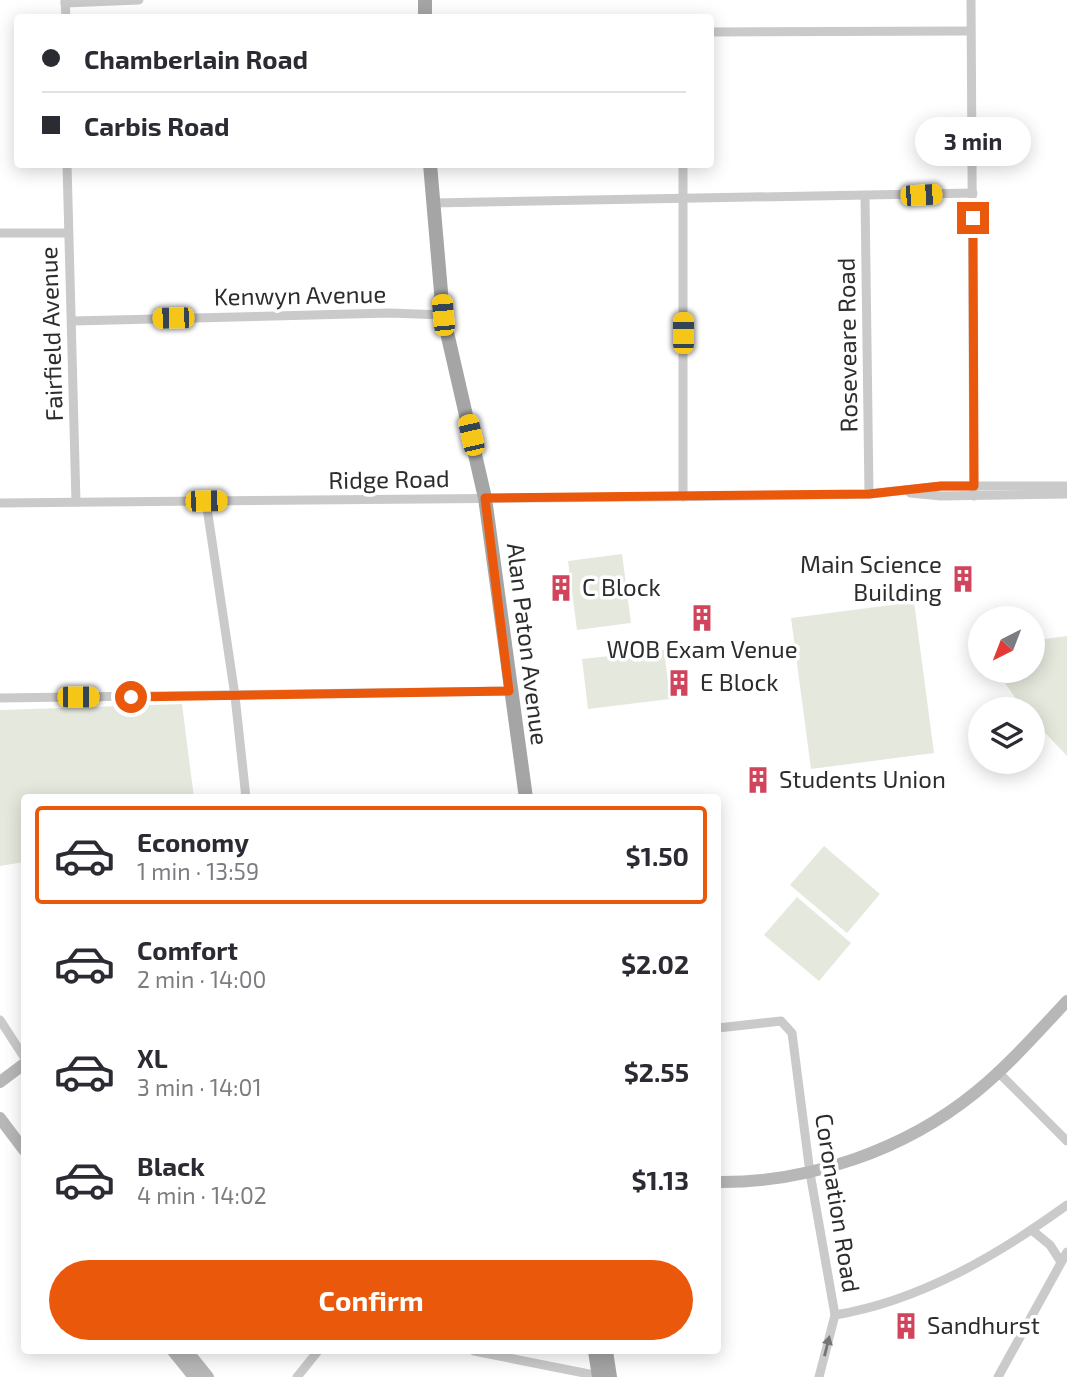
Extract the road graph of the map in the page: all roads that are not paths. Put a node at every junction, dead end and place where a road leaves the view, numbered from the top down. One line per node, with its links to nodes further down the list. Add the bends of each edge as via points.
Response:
1 (139, 0): 3 (street)
2 (971, 0): 4 (street)
3 (65, 1)
4 (970, 31): 5 (street); 9 (street)
5 (714, 32)
6 (67, 168): 14 (street, Fairfield Avenue)
7 (430, 168): 12 (main road, Alan Paton Avenue)
8 (683, 168): 10 (street)
9 (972, 193): 11 (street); 18 (street)
10 (683, 196): 11 (street); 12 (street); 21 (street)
11 (865, 197): 19 (street, Roseveare Road)
12 (433, 203): 15 (main road, Alan Paton Avenue)
13 (0, 233): 14 (street)
14 (68, 233): 16 (street, Fairfield Avenue)
15 (443, 315): 16 (street, Kenwyn Avenue); 22 (main road, Alan Paton Avenue)
16 (73, 321): 24 (street, Fairfield Avenue)
17 (1067, 485): 18 (street, Ridge Road)
18 (974, 491): 19 (street, Ridge Road, via 941,486); 20 (street, Ridge Road)
19 (869, 494): 21 (street, Ridge Road)
20 (1067, 494)
21 (683, 497): 22 (street, Ridge Road)
22 (485, 498): 23 (street, Ridge Road); 26 (main road, Alan Paton Avenue)
23 (206, 501): 24 (street, Ridge Road); 27 (street)
24 (76, 502): 25 (street, Ridge Road)
25 (0, 503)
26 (509, 691): 27 (street); 30 (main road, Alan Paton Avenue)
27 (235, 696): 28 (street); 29 (street)
28 (0, 698)
29 (246, 794)
30 (525, 794)
31 (1067, 1001): 36 (street)
32 (0, 1020): 34 (street)
33 (721, 1028): 42 (street, Coronation Road, via 781,1021 792,1033)
34 (21, 1052)
35 (21, 1066): 37 (street)
36 (998, 1072): 40 (street); 42 (street, via 926,1125 850,1161)
37 (3, 1081): 38 (street)
38 (0, 1094)
39 (3, 1124): 41 (street)
40 (1067, 1141)
41 (21, 1146)
42 (810, 1173): 43 (street); 48 (street, Coronation Road)
43 (721, 1182)
44 (1067, 1205): 45 (street)
45 (1033, 1231): 47 (street); 48 (street, via 929,1286 886,1304)
46 (1067, 1252): 47 (street)
47 (1061, 1262): 60 (street)
48 (835, 1315): 59 (street, Coronation Road, one-way to 48)
49 (175, 1354): 55 (street)
50 (189, 1354): 56 (street)
51 (316, 1354): 57 (street)
52 (489, 1354): 58 (street)
53 (596, 1354): 58 (main road)
54 (606, 1354): 58 (main road)
55 (194, 1377)
56 (208, 1377)
57 (297, 1377)
58 (603, 1377)
59 (819, 1377)
60 (998, 1377)

